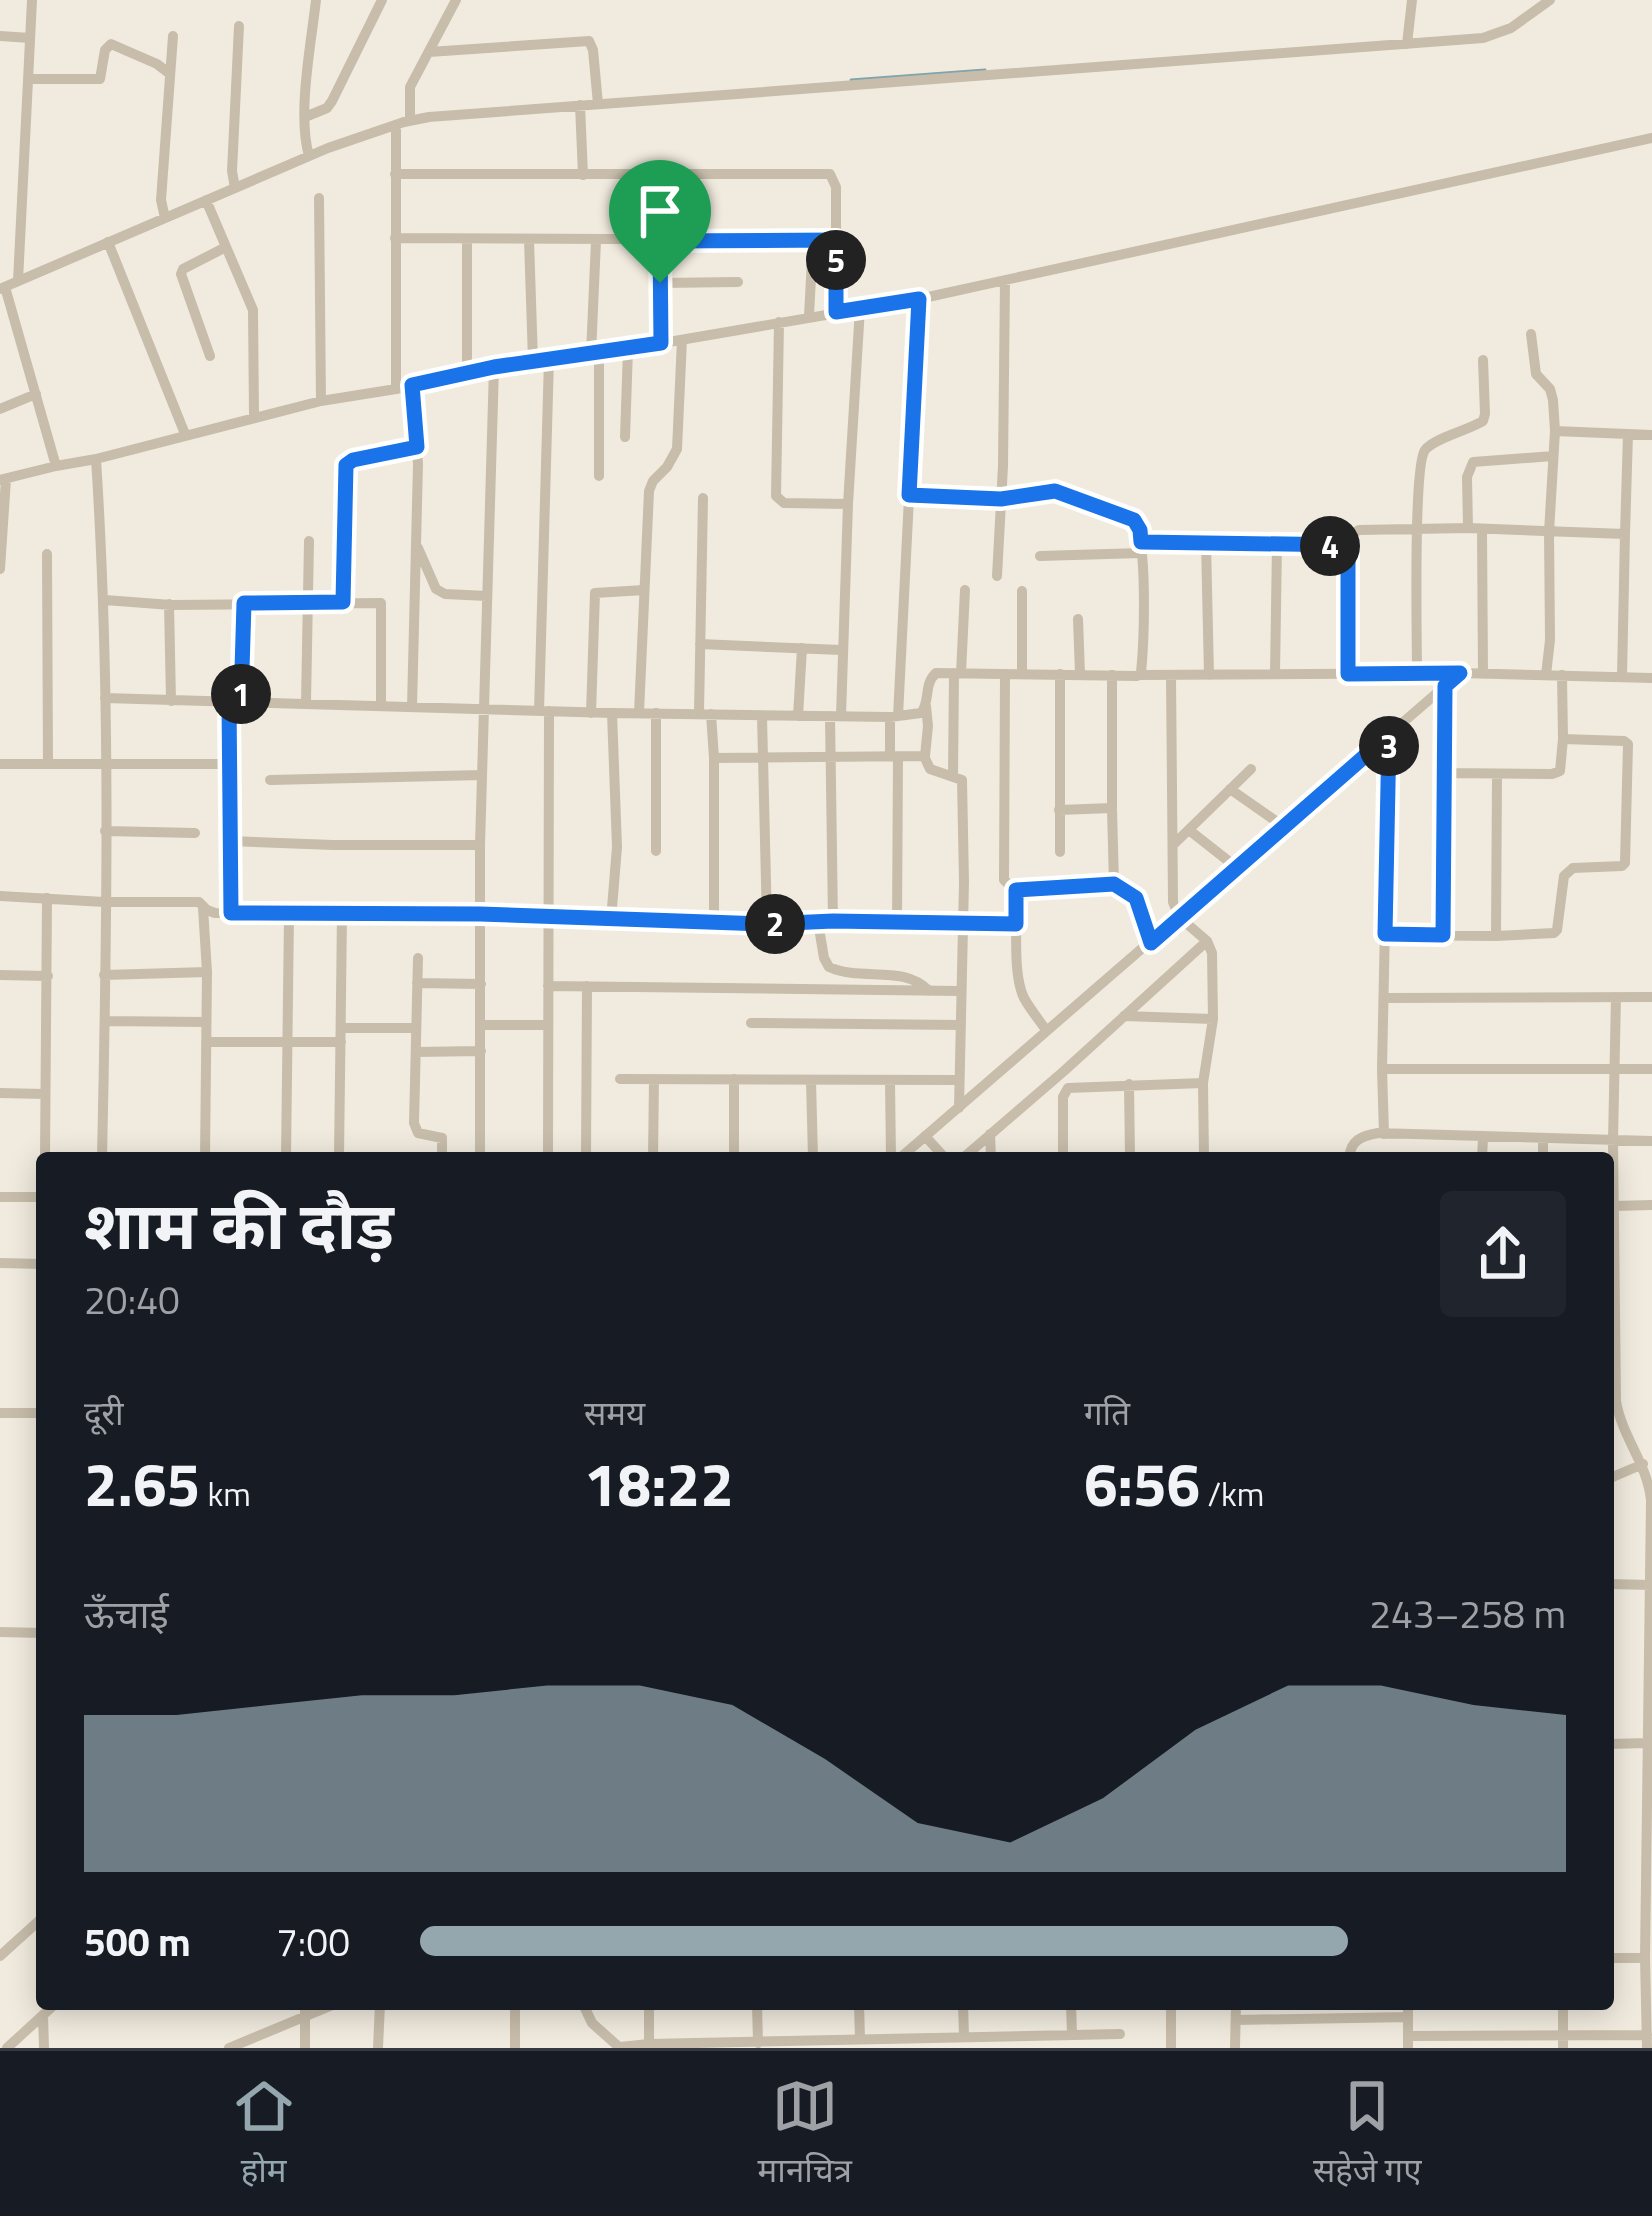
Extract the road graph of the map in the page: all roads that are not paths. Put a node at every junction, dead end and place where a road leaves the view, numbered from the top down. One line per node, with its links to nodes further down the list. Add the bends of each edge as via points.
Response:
1 (32, 0): 10 (street)
2 (316, 0): 18 (street)
3 (382, 0): 18 (street, via 327,109)
4 (456, 0): 12 (street)
5 (1412, 0): 11 (street)
6 (1550, 0): 11 (street, via 1495,35)
7 (239, 26): 24 (street)
8 (0, 36): 10 (street)
9 (173, 36): 13 (street)
10 (30, 38): 14 (street)
11 (1408, 38): 15 (street)
12 (429, 52): 15 (street, via 583,40 592,44); 17 (street, via 410,87)
13 (170, 74): 14 (street, via 111,44 100,79); 27 (street)
14 (28, 79): 37 (street)
15 (597, 98): 16 (street)
16 (580, 105): 17 (street); 23 (street)
17 (410, 116): 19 (street)
18 (305, 117): 21 (street)
19 (396, 125): 21 (street); 22 (street)
20 (1652, 138): 38 (street)
21 (306, 147): 24 (street)
22 (394, 174): 23 (street); 28 (street)
23 (583, 175): 32 (street, via 823,172 836,187)
24 (234, 180): 26 (street)
25 (319, 198): 61 (street)
26 (206, 200): 27 (street); 36 (street)
27 (163, 209): 35 (street)
28 (394, 238): 29 (street); 59 (street)
29 (467, 240): 30 (street); 57 (street)
30 (529, 240): 33 (street); 54 (street)
31 (813, 240): 32 (street); 34 (street); 45 (street)
32 (836, 240): 44 (street)
33 (596, 241): 34 (street); 51 (street)
34 (660, 241): 40 (street)
35 (108, 242): 37 (street); 65 (street)
36 (226, 247): 52 (street, via 181,274); 63 (street, via 253,310)
37 (18, 273): 41 (street)
38 (1005, 281): 42 (street); 77 (street)
39 (738, 282): 40 (street)
40 (660, 283): 49 (street)
41 (2, 288): 60 (street)
42 (919, 299): 43 (street); 75 (street)
43 (860, 308): 44 (street); 78 (street)
44 (836, 312): 45 (street)
45 (809, 316): 46 (street)
46 (778, 322): 48 (street); 78 (street, via 777,500)
47 (1531, 334): 64 (street)
48 (682, 340): 49 (street); 94 (street, via 677,449 650,491)
49 (661, 343): 50 (street)
50 (628, 349): 51 (street); 68 (street)
51 (595, 353): 53 (street); 73 (street)
52 (210, 356)
53 (550, 358): 54 (street); 134 (street)
54 (533, 360): 56 (street)
55 (1483, 360): 80 (street, via 1483,421 1425,450)
56 (494, 367): 57 (street); 97 (street)
57 (467, 372): 58 (street)
58 (412, 385): 59 (street); 69 (street)
59 (396, 389): 61 (street)
60 (36, 394): 62 (street); 72 (street)
61 (321, 401): 63 (street)
62 (0, 409)
63 (254, 416): 65 (street)
64 (1555, 431): 66 (street); 70 (street)
65 (185, 434): 71 (street)
66 (1628, 434): 67 (street); 83 (street)
67 (1652, 435)
68 (625, 436)
69 (417, 447): 87 (street); 100 (street, via 346,465)
70 (1553, 455): 79 (street, via 1473,462); 82 (street)
71 (96, 459): 72 (street); 98 (street)
72 (56, 466): 74 (street)
73 (599, 476)
74 (3, 480): 92 (street)
75 (909, 495): 77 (street); 143 (street)
76 (704, 498): 104 (street)
77 (1001, 499): 89 (street, via 1055,491 1134,520); 93 (street)
78 (848, 504): 106 (street)
79 (1468, 528): 80 (street); 81 (street)
80 (1417, 530): 88 (street, via 1359,530); 108 (street)
81 (1482, 530): 82 (street); 116 (street)
82 (1549, 532): 83 (street); 121 (street)
83 (1625, 534): 123 (street)
84 (309, 541): 99 (street)
85 (1206, 543): 86 (street); 89 (street); 120 (street)
86 (1277, 544): 88 (street); 114 (street)
87 (416, 545): 97 (street, via 436,589); 132 (street)
88 (1348, 545): 115 (street)
89 (1141, 548): 91 (street); 118 (street)
90 (47, 554): 152 (street)
91 (1040, 556)
92 (0, 569)
93 (997, 576)
94 (644, 590): 135 (street, via 595,593); 137 (street)
95 (965, 590): 107 (street)
96 (1022, 590): 111 (street)
97 (487, 596): 133 (street)
98 (105, 600): 102 (street); 126 (street)
99 (308, 602): 100 (street); 101 (street); 129 (street)
100 (343, 602): 130 (street, via 382,605)
101 (244, 603): 102 (street); 128 (street)
102 (169, 604): 127 (street)
103 (1078, 619): 113 (street)
104 (700, 644): 105 (street); 139 (street)
105 (802, 648): 106 (street); 141 (street)
106 (841, 650): 142 (street)
107 (957, 673): 110 (street); 131 (street, via 931,678); 159 (street)
108 (1417, 673): 109 (street); 115 (street)
109 (1460, 673): 116 (street); 125 (street)
110 (1005, 674): 111 (street); 175 (street, via 1004,880)
111 (1022, 674): 112 (street)
112 (1060, 674): 113 (street); 163 (street)
113 (1080, 674): 117 (street)
114 (1275, 674): 115 (street); 120 (street)
115 (1348, 674)
116 (1483, 674): 121 (street)
117 (1112, 675): 118 (street); 162 (street)
118 (1139, 675): 119 (street)
119 (1171, 675): 120 (street); 170 (street)
120 (1209, 675)
121 (1546, 675): 122 (street)
122 (1562, 676): 123 (street); 145 (street)
123 (1622, 677): 124 (street)
124 (1652, 678)
125 (1445, 686): 144 (street); 156 (street)
126 (105, 698): 127 (street); 153 (street)
127 (171, 701): 128 (street)
128 (235, 702): 129 (street); 154 (street)
129 (307, 703): 130 (street)
130 (381, 706): 132 (street)
131 (926, 706): 143 (street); 147 (street)
132 (412, 707): 133 (street)
133 (484, 709): 134 (street); 158 (street)
134 (544, 711): 135 (street); 185 (street)
135 (591, 712): 136 (street)
136 (612, 713): 137 (street); 186 (street)
137 (639, 713): 138 (street)
138 (656, 713): 139 (street); 171 (street)
139 (705, 714): 140 (street); 149 (street)
140 (762, 716): 141 (street); 150 (street)
141 (798, 716): 142 (street)
142 (835, 716): 143 (street); 146 (street)
143 (894, 717): 148 (street)
144 (1389, 735): 164 (street); 194 (street)
145 (1563, 739): 157 (street, via 1558,773); 196 (street, via 1628,744 1625,863 1567,871 1555,933)
146 (831, 756): 148 (street); 150 (street); 187 (street)
147 (925, 756): 148 (street); 159 (street, via 931,769)
148 (894, 757): 192 (street)
149 (713, 758): 150 (street); 188 (street)
150 (762, 758): 191 (street)
151 (0, 764): 152 (street)
152 (48, 764): 153 (street)
153 (105, 764): 154 (street); 166 (street)
154 (231, 764): 168 (street)
155 (1251, 769): 161 (street)
156 (1444, 773): 157 (street); 195 (street)
157 (1497, 774): 196 (street)
158 (482, 775): 160 (street); 169 (street)
159 (953, 776): 190 (street, via 964,784)
160 (270, 780)
161 (1230, 789): 164 (street); 165 (street)
162 (1112, 809): 163 (street); 174 (street)
163 (1059, 810): 172 (street)
164 (1283, 826): 173 (street)
165 (1189, 830): 170 (street); 173 (street)
166 (105, 831): 167 (street); 178 (street)
167 (195, 833)
168 (230, 841): 169 (street); 180 (street)
169 (480, 844): 183 (street)
170 (1174, 844): 184 (street)
171 (656, 851)
172 (1060, 852)
173 (1236, 868): 184 (street)
174 (1114, 884): 175 (street); 198 (street, via 1136,898)
175 (1016, 890): 193 (street)
176 (0, 896): 177 (street)
177 (47, 898): 178 (street); 203 (street)
178 (104, 902): 179 (street); 202 (street)
179 (203, 904): 180 (street); 200 (street)
180 (231, 913): 181 (street)
181 (289, 914): 182 (street); 225 (street)
182 (342, 914): 183 (street); 221 (street)
183 (480, 914): 185 (street); 205 (street)
184 (1179, 917): 197 (street); 198 (street)
185 (548, 919): 186 (street); 206 (street)
186 (611, 920): 188 (street)
187 (833, 921): 189 (street); 192 (street)
188 (714, 922): 191 (street)
189 (818, 922): 191 (street); 208 (street, via 829,968 908,976)
190 (963, 923): 192 (street); 193 (street); 209 (street)
191 (767, 924)
192 (897, 924)
193 (1016, 924): 223 (street, via 1023,997)
194 (1385, 934): 195 (street); 212 (street)
195 (1443, 935): 196 (street)
196 (1496, 936)
197 (1207, 941): 213 (street); 214 (street)
198 (1151, 943): 223 (street)
199 (418, 958): 204 (street)
200 (207, 972): 202 (street); 216 (street)
201 (0, 975): 203 (street)
202 (104, 975): 215 (street)
203 (48, 976): 241 (street)
204 (417, 983): 205 (street); 222 (street)
205 (481, 984): 218 (street)
206 (548, 986): 207 (street); 219 (street)
207 (587, 986): 208 (street); 258 (street)
208 (929, 991): 209 (street)
209 (959, 991): 220 (street)
210 (1616, 997): 211 (street); 212 (street); 230 (street)
211 (1652, 997)
212 (1385, 998): 229 (street)
213 (1124, 1016): 214 (street); 243 (street)
214 (1213, 1018): 238 (street)
215 (105, 1021): 216 (street); 251 (street)
216 (206, 1022): 224 (street)
217 (751, 1022): 220 (street)
218 (481, 1025): 219 (street); 227 (street)
219 (548, 1025): 257 (street)
220 (960, 1025): 235 (street)
221 (341, 1028): 222 (street); 226 (street)
222 (416, 1028): 228 (street)
223 (1046, 1030): 242 (street)
224 (206, 1042): 225 (street); 252 (street)
225 (286, 1042): 226 (street); 253 (street)
226 (340, 1042): 254 (street)
227 (481, 1051): 228 (street); 256 (street)
228 (416, 1052): 255 (street, via 415,1129 442,1138)
229 (1382, 1069): 230 (street); 244 (street)
230 (1614, 1070): 231 (street); 248 (street)
231 (1652, 1070)
232 (620, 1079): 233 (street)
233 (654, 1079): 234 (street); 259 (street)
234 (734, 1079): 236 (street); 260 (street)
235 (959, 1080): 237 (street); 242 (street)
236 (811, 1081): 237 (street); 261 (street)
237 (890, 1081): 262 (street)
238 (1203, 1083): 239 (street); 269 (street)
239 (1129, 1084): 267 (street, via 1064,1092); 268 (street)
240 (0, 1093): 241 (street)
241 (45, 1094): 250 (street)
242 (959, 1108): 245 (street)
243 (990, 1134): 265 (street); 266 (street)
244 (1384, 1135): 246 (street); 270 (street, via 1362,1136)
245 (925, 1136): 263 (street); 264 (street)
246 (1483, 1138): 247 (street); 271 (street)
247 (1543, 1140): 248 (street); 272 (street)
248 (1613, 1141): 249 (street); 273 (street)
249 (1652, 1141)
250 (45, 1152)
251 (102, 1152)
252 (205, 1152)
253 (286, 1152)
254 (339, 1152)
255 (442, 1152)
256 (480, 1152)
257 (548, 1152)
258 (586, 1152)
259 (653, 1152)
260 (734, 1152)
261 (813, 1152)
262 (895, 1152)
263 (903, 1152)
264 (940, 1152)
265 (970, 1152)
266 (991, 1152)
267 (1063, 1152)
268 (1130, 1152)
269 (1204, 1152)
270 (1350, 1152)
271 (1482, 1152)
272 (1544, 1152)
273 (1613, 1152)
274 (0, 1197): 275 (street)
275 (36, 1197)
276 (1652, 1205): 277 (street)
277 (1614, 1206)
278 (0, 1263): 279 (street)
279 (36, 1264)
280 (1614, 1375): 283 (street, via 1618,1414)
281 (0, 1413): 282 (street)
282 (36, 1413)
283 (1643, 1464): 284 (street); 286 (street, via 1652,1500)
284 (1614, 1477)
285 (1614, 1584): 286 (street)
286 (1651, 1585): 289 (street)
287 (0, 1632): 288 (street)
288 (36, 1633)
289 (1652, 1651): 290 (street)
290 (1648, 1743): 291 (street); 292 (street)
291 (1614, 1744)
292 (1650, 1806): 293 (street)
293 (1650, 1888): 297 (street)
294 (36, 1923): 295 (street)
295 (0, 1956)
296 (1614, 1958): 297 (street)
297 (1645, 1958): 298 (street)
298 (1649, 1990): 322 (street)
299 (48, 2010): 313 (street)
300 (305, 2010): 331 (street); 332 (street)
301 (380, 2010): 333 (street)
302 (515, 2010): 334 (street)
303 (586, 2010): 328 (street)
304 (649, 2010): 325 (street)
305 (757, 2010): 323 (street)
306 (859, 2010): 318 (street)
307 (964, 2010): 317 (street)
308 (1071, 2010): 316 (street)
309 (1171, 2010): 335 (street)
310 (1236, 2010): 314 (street)
311 (1563, 2010): 321 (street)
312 (1408, 2011): 314 (street); 319 (street)
313 (43, 2015): 329 (street); 330 (street)
314 (1236, 2020): 336 (street)
315 (1120, 2034): 316 (street)
316 (1072, 2035): 317 (street)
317 (964, 2036): 324 (street)
318 (860, 2039): 324 (street); 326 (street)
319 (1408, 2042): 320 (street)
320 (1478, 2042): 321 (street)
321 (1563, 2042): 322 (street)
322 (1647, 2042)
323 (758, 2043): 326 (street); 327 (street)
324 (905, 2043)
325 (649, 2044): 327 (street); 328 (street)
326 (809, 2044)
327 (736, 2046)
328 (620, 2047)
329 (7, 2048)
330 (44, 2048)
331 (229, 2048)
332 (304, 2048)
333 (378, 2048)
334 (515, 2048)
335 (1171, 2048)
336 (1235, 2048)

